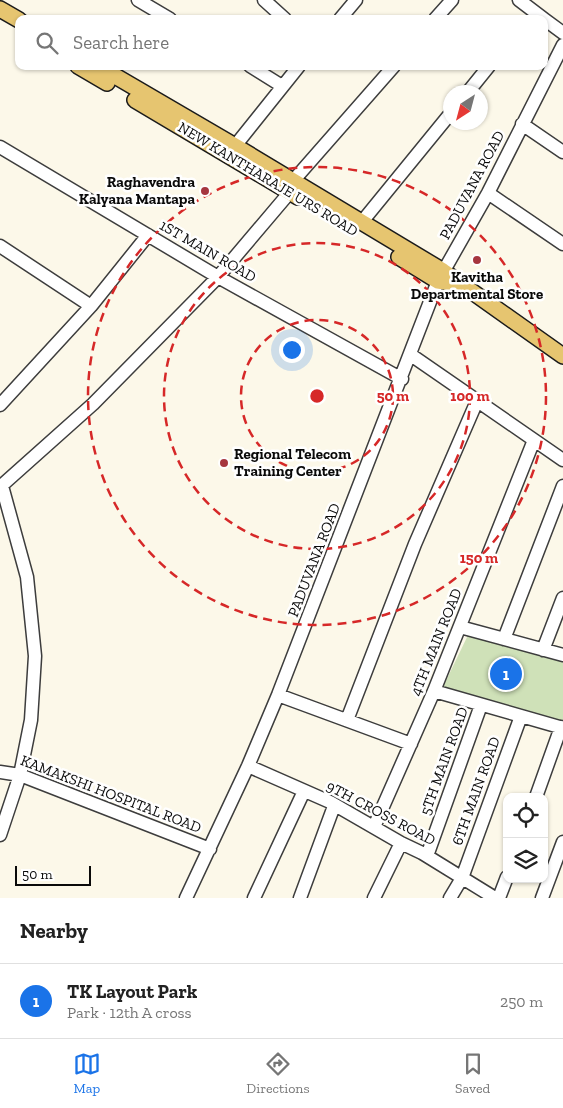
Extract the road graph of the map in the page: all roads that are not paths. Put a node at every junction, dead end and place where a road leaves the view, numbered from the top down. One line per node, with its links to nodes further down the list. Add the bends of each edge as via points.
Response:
1 (138, 0): 7 (street)
2 (264, 0): 8 (street)
3 (356, 0): 9 (street)
4 (452, 0): 10 (street)
5 (519, 0): 11 (street)
6 (0, 9): 12 (main road)
7 (163, 15)
8 (281, 15)
9 (343, 15)
10 (439, 15)
11 (536, 15)
12 (15, 18)
13 (0, 20): 15 (main road)
14 (548, 23): 16 (street)
15 (15, 29)
16 (563, 32)
17 (563, 45): 18 (street, PADUVANA ROAD)
18 (560, 59): 28 (street, PADUVANA ROAD)
19 (85, 70): 32 (main road, NEW KANTHARAJE URS ROAD)
20 (105, 70): 29 (main road, NEW KANTHARAJE URS ROAD)
21 (256, 70): 26 (street)
22 (296, 70): 26 (street)
23 (391, 70): 32 (street)
24 (487, 70): 25 (street)
25 (474, 85)
26 (282, 86): 29 (street)
27 (443, 123): 34 (street)
28 (522, 124): 31 (street); 33 (street, PADUVANA ROAD)
29 (235, 146): 32 (main road, NEW KANTHARAJE URS ROAD)
30 (0, 147): 35 (street, 1ST MAIN ROAD)
31 (563, 152)
32 (292, 186): 34 (main road, NEW KANTHARAJE URS ROAD); 38 (main road, NEW KANTHARAJE URS ROAD); 39 (street)
33 (488, 193): 36 (street); 38 (street, PADUVANA ROAD)
34 (361, 223): 38 (main road, NEW KANTHARAJE URS ROAD)
35 (148, 236): 39 (street, 1ST MAIN ROAD); 40 (street)
36 (563, 244)
37 (2, 252): 40 (street)
38 (441, 276): 41 (street, PADUVANA ROAD); 42 (main road, NEW KANTHARAJE URS ROAD, via 461,285)
39 (218, 277): 43 (street, 1ST MAIN ROAD); 49 (street, via 93,404)
40 (91, 306): 45 (street)
41 (411, 355): 43 (street, PADUVANA ROAD); 44 (street)
42 (563, 356)
43 (402, 379): 56 (street, PADUVANA ROAD)
44 (477, 401): 46 (street); 59 (street, via 415,544)
45 (0, 405)
46 (534, 440): 47 (street); 51 (street, 4TH MAIN ROAD)
47 (563, 460)
48 (563, 486): 52 (street)
49 (1, 487): 64 (street, via 27,577 35,656 31,720)
50 (563, 598): 53 (street)
51 (460, 627): 52 (street); 55 (street, 4TH MAIN ROAD)
52 (504, 639): 53 (street)
53 (543, 650): 54 (street)
54 (563, 655)
55 (434, 691): 57 (street); 61 (street, 4TH MAIN ROAD)
56 (278, 695): 59 (street); 62 (street, PADUVANA ROAD)
57 (482, 705): 58 (street); 73 (street, 5TH MAIN ROAD)
58 (521, 716): 60 (street); 74 (street, 6TH MAIN ROAD)
59 (347, 720): 61 (street)
60 (562, 727): 66 (street)
61 (411, 744): 68 (street, 4TH MAIN ROAD)
62 (248, 766): 65 (street, 9TH CROSS ROAD); 72 (street, PADUVANA ROAD)
63 (0, 772): 64 (street, KAMAKSHI HOSPITAL ROAD)
64 (20, 775): 69 (street); 72 (street, KAMAKSHI HOSPITAL ROAD)
65 (304, 791): 67 (street, 9TH CROSS ROAD); 77 (street)
66 (537, 793)
67 (334, 806): 68 (street, 9TH CROSS ROAD); 78 (street)
68 (374, 827): 71 (street, 9TH CROSS ROAD)
69 (0, 835)
70 (563, 842): 83 (street)
71 (401, 843): 73 (street, 9TH CROSS ROAD); 79 (street)
72 (210, 849): 76 (street, PADUVANA ROAD)
73 (428, 856): 74 (street, 9TH CROSS ROAD)
74 (462, 878): 80 (street, 6TH MAIN ROAD); 81 (street, 9TH CROSS ROAD)
75 (505, 883): 82 (street)
76 (186, 898)
77 (254, 898)
78 (300, 898)
79 (374, 898)
80 (450, 898)
81 (494, 898)
82 (499, 898)
83 (542, 898)

